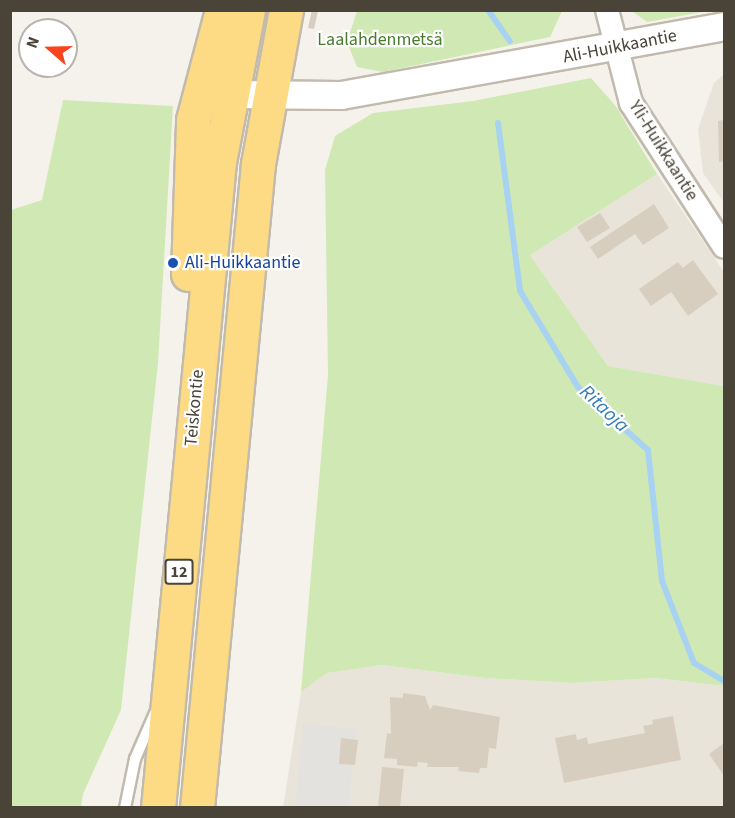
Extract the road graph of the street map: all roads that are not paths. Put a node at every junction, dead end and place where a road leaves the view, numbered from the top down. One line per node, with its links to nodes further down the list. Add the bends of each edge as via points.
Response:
1 (222, 10): 10 (highway, 12, via 193,120 189,159 189,304)
2 (248, 10): 7 (highway, Teiskontie / 12)
3 (286, 10): 8 (highway, 12)
4 (607, 10): 6 (street, Yli-Huikkaantie)
5 (724, 26): 6 (street, Ali-Huikkaantie)
6 (614, 49): 8 (street, Ali-Huikkaantie, via 341,95); 9 (street, Yli-Huikkaantie, via 631,104)
7 (229, 94): 8 (street, Ali-Huikkaantie); 10 (highway, Teiskontie / 12)
8 (267, 97): 14 (highway, 12)
9 (724, 248)
10 (201, 336): 11 (highway, Teiskontie / 12)
11 (169, 686): 12 (lane, via 135,759); 13 (highway, Teiskontie / 12)
12 (125, 807)
13 (158, 807)
14 (197, 807)

